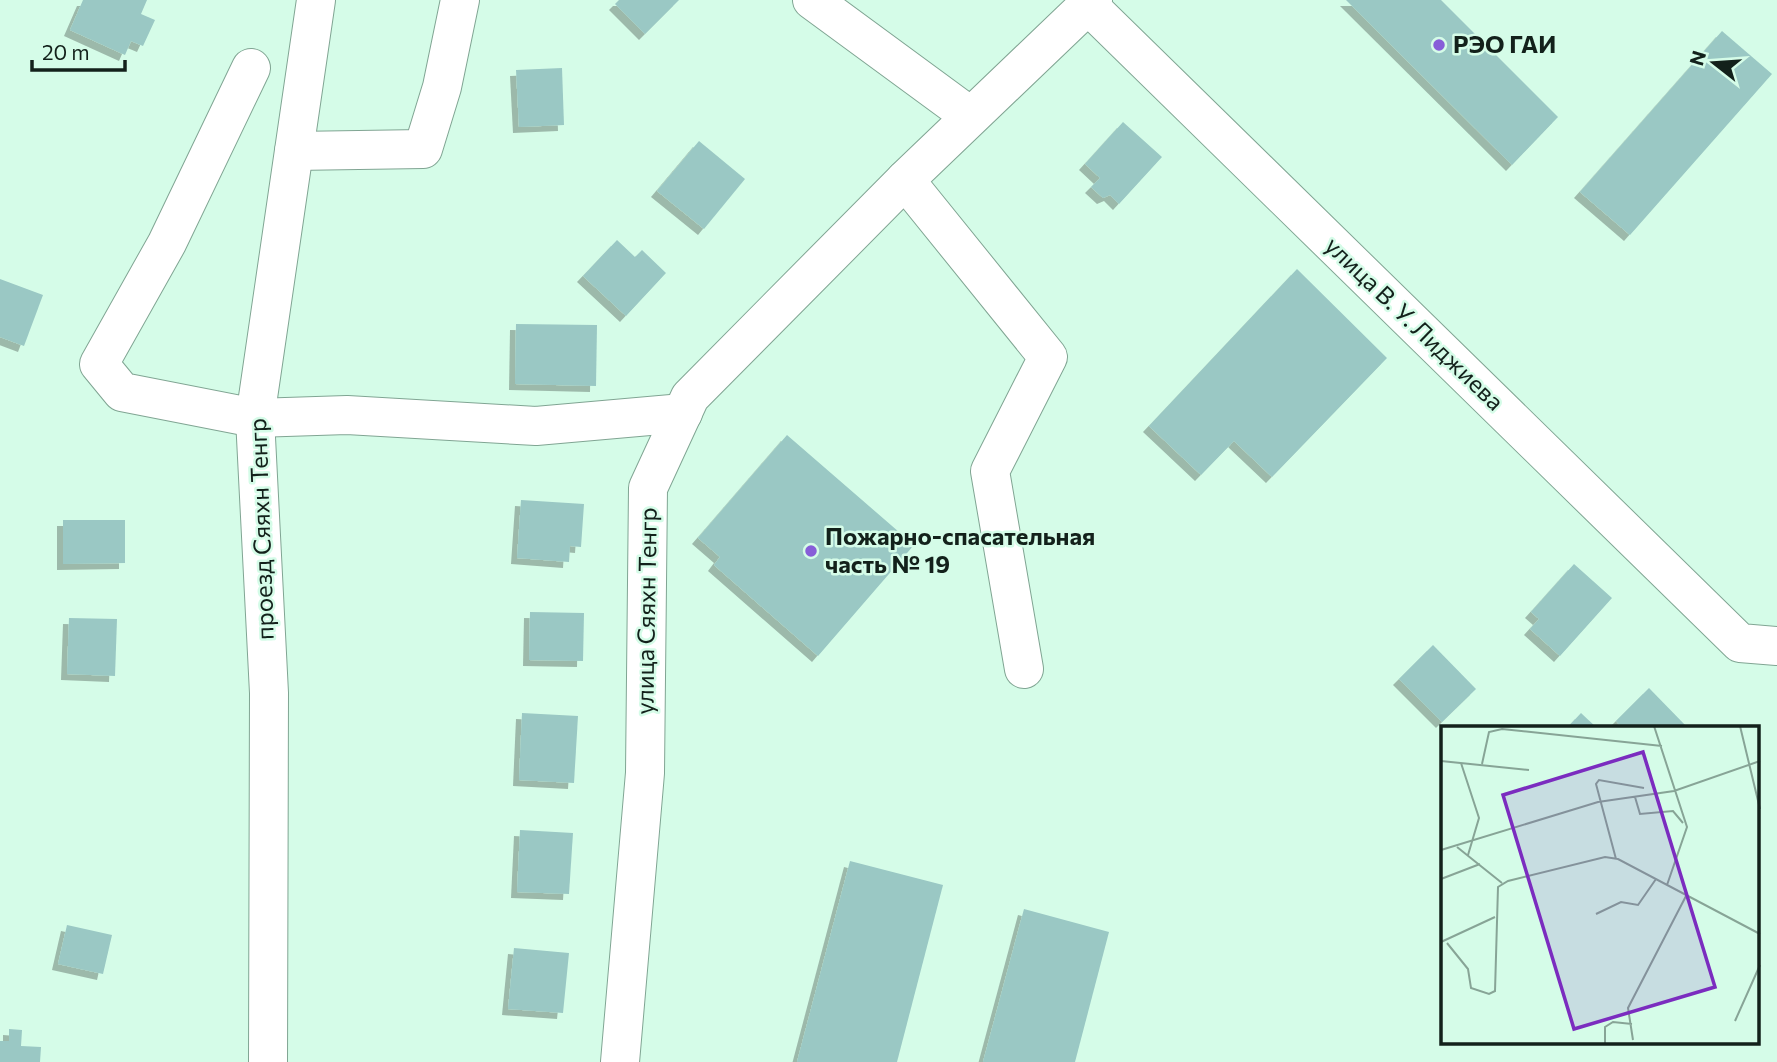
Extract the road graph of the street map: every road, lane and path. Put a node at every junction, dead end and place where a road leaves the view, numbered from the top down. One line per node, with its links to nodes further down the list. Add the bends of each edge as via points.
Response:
1 (316, 0): 7 (street, проезд Сяяхн Тенгр)
2 (460, 0): 7 (street, via 443,87 422,149)
3 (812, 0): 6 (street)
4 (1090, 3): 6 (street, улица В. У. Лиджиева); 11 (street, улица В. У. Лиджиева)
5 (251, 68): 10 (street, via 167,243 99,364 122,392)
6 (970, 116): 8 (street, улица Сяяхн Тенгр)
7 (294, 151): 10 (street, проезд Сяяхн Тенгр)
8 (905, 180): 9 (street, улица Сяяхн Тенгр, via 690,397); 12 (street, via 1048,357 989,471)
9 (683, 413): 10 (street, via 536,426 347,415); 14 (street, улица Сяяхн Тенгр, via 648,488 645,773)
10 (255, 418): 13 (street, проезд Сяяхн Тенгр, via 269,693)
11 (1759, 645)
12 (1024, 669)
13 (268, 1062)
14 (620, 1062)

